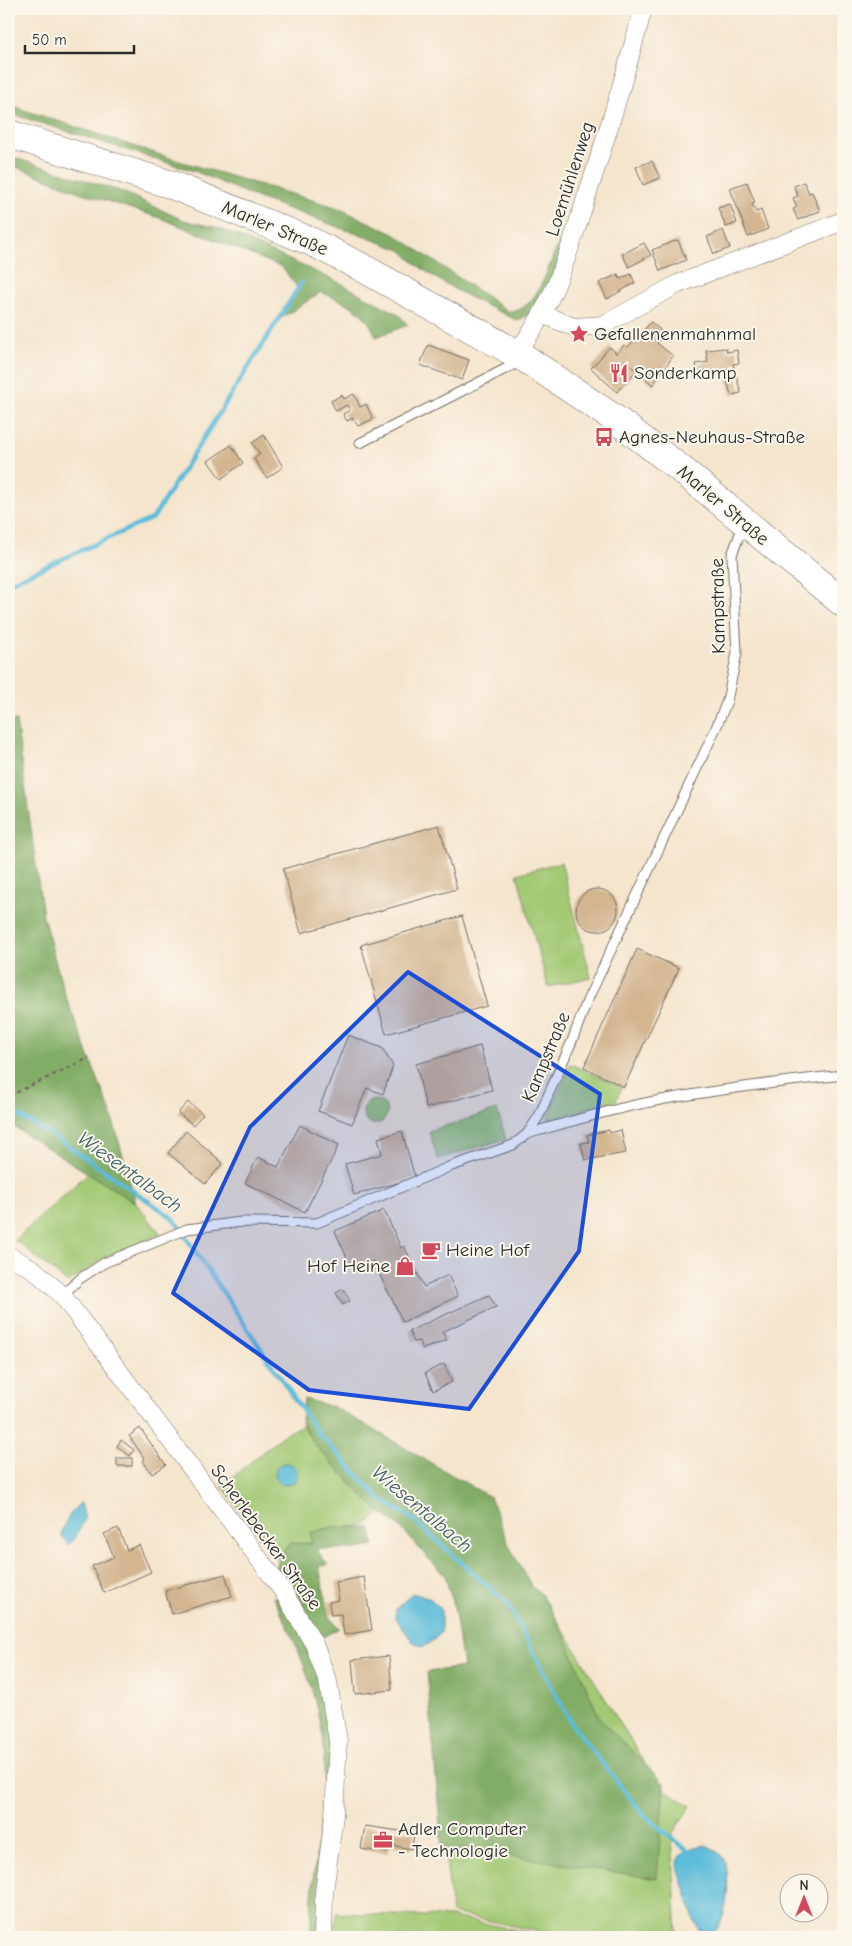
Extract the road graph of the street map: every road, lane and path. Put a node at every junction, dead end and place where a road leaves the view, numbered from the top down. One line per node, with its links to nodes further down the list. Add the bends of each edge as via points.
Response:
1 (643, 9): 4 (street, Loemühlenweg, via 613,118)
2 (9, 134): 5 (main road, Marler Straße, via 172,185 310,241)
3 (843, 221): 4 (street, via 678,284 603,325 574,327)
4 (544, 315): 5 (street, Loemühlenweg)
5 (521, 356): 6 (lane); 7 (main road, Marler Straße, via 618,421)
6 (360, 443)
7 (745, 523): 8 (main road, Marler Straße); 12 (lane, Kampstraße, via 736,539 732,556 737,653 727,701 587,1001 539,1116)
8 (843, 603)
9 (89, 1058): 11 (path)
10 (843, 1075): 12 (lane, via 752,1085 649,1102)
11 (9, 1096)
12 (527, 1134): 14 (lane, Kampstraße, via 513,1145 449,1167 316,1223 242,1222 187,1229 104,1263)
13 (9, 1256): 14 (street, Scherlebecker Straße, via 33,1269)
14 (62, 1295): 15 (street, Scherlebecker Straße, via 283,1591 314,1644 328,1682 338,1741)
15 (323, 1937)

